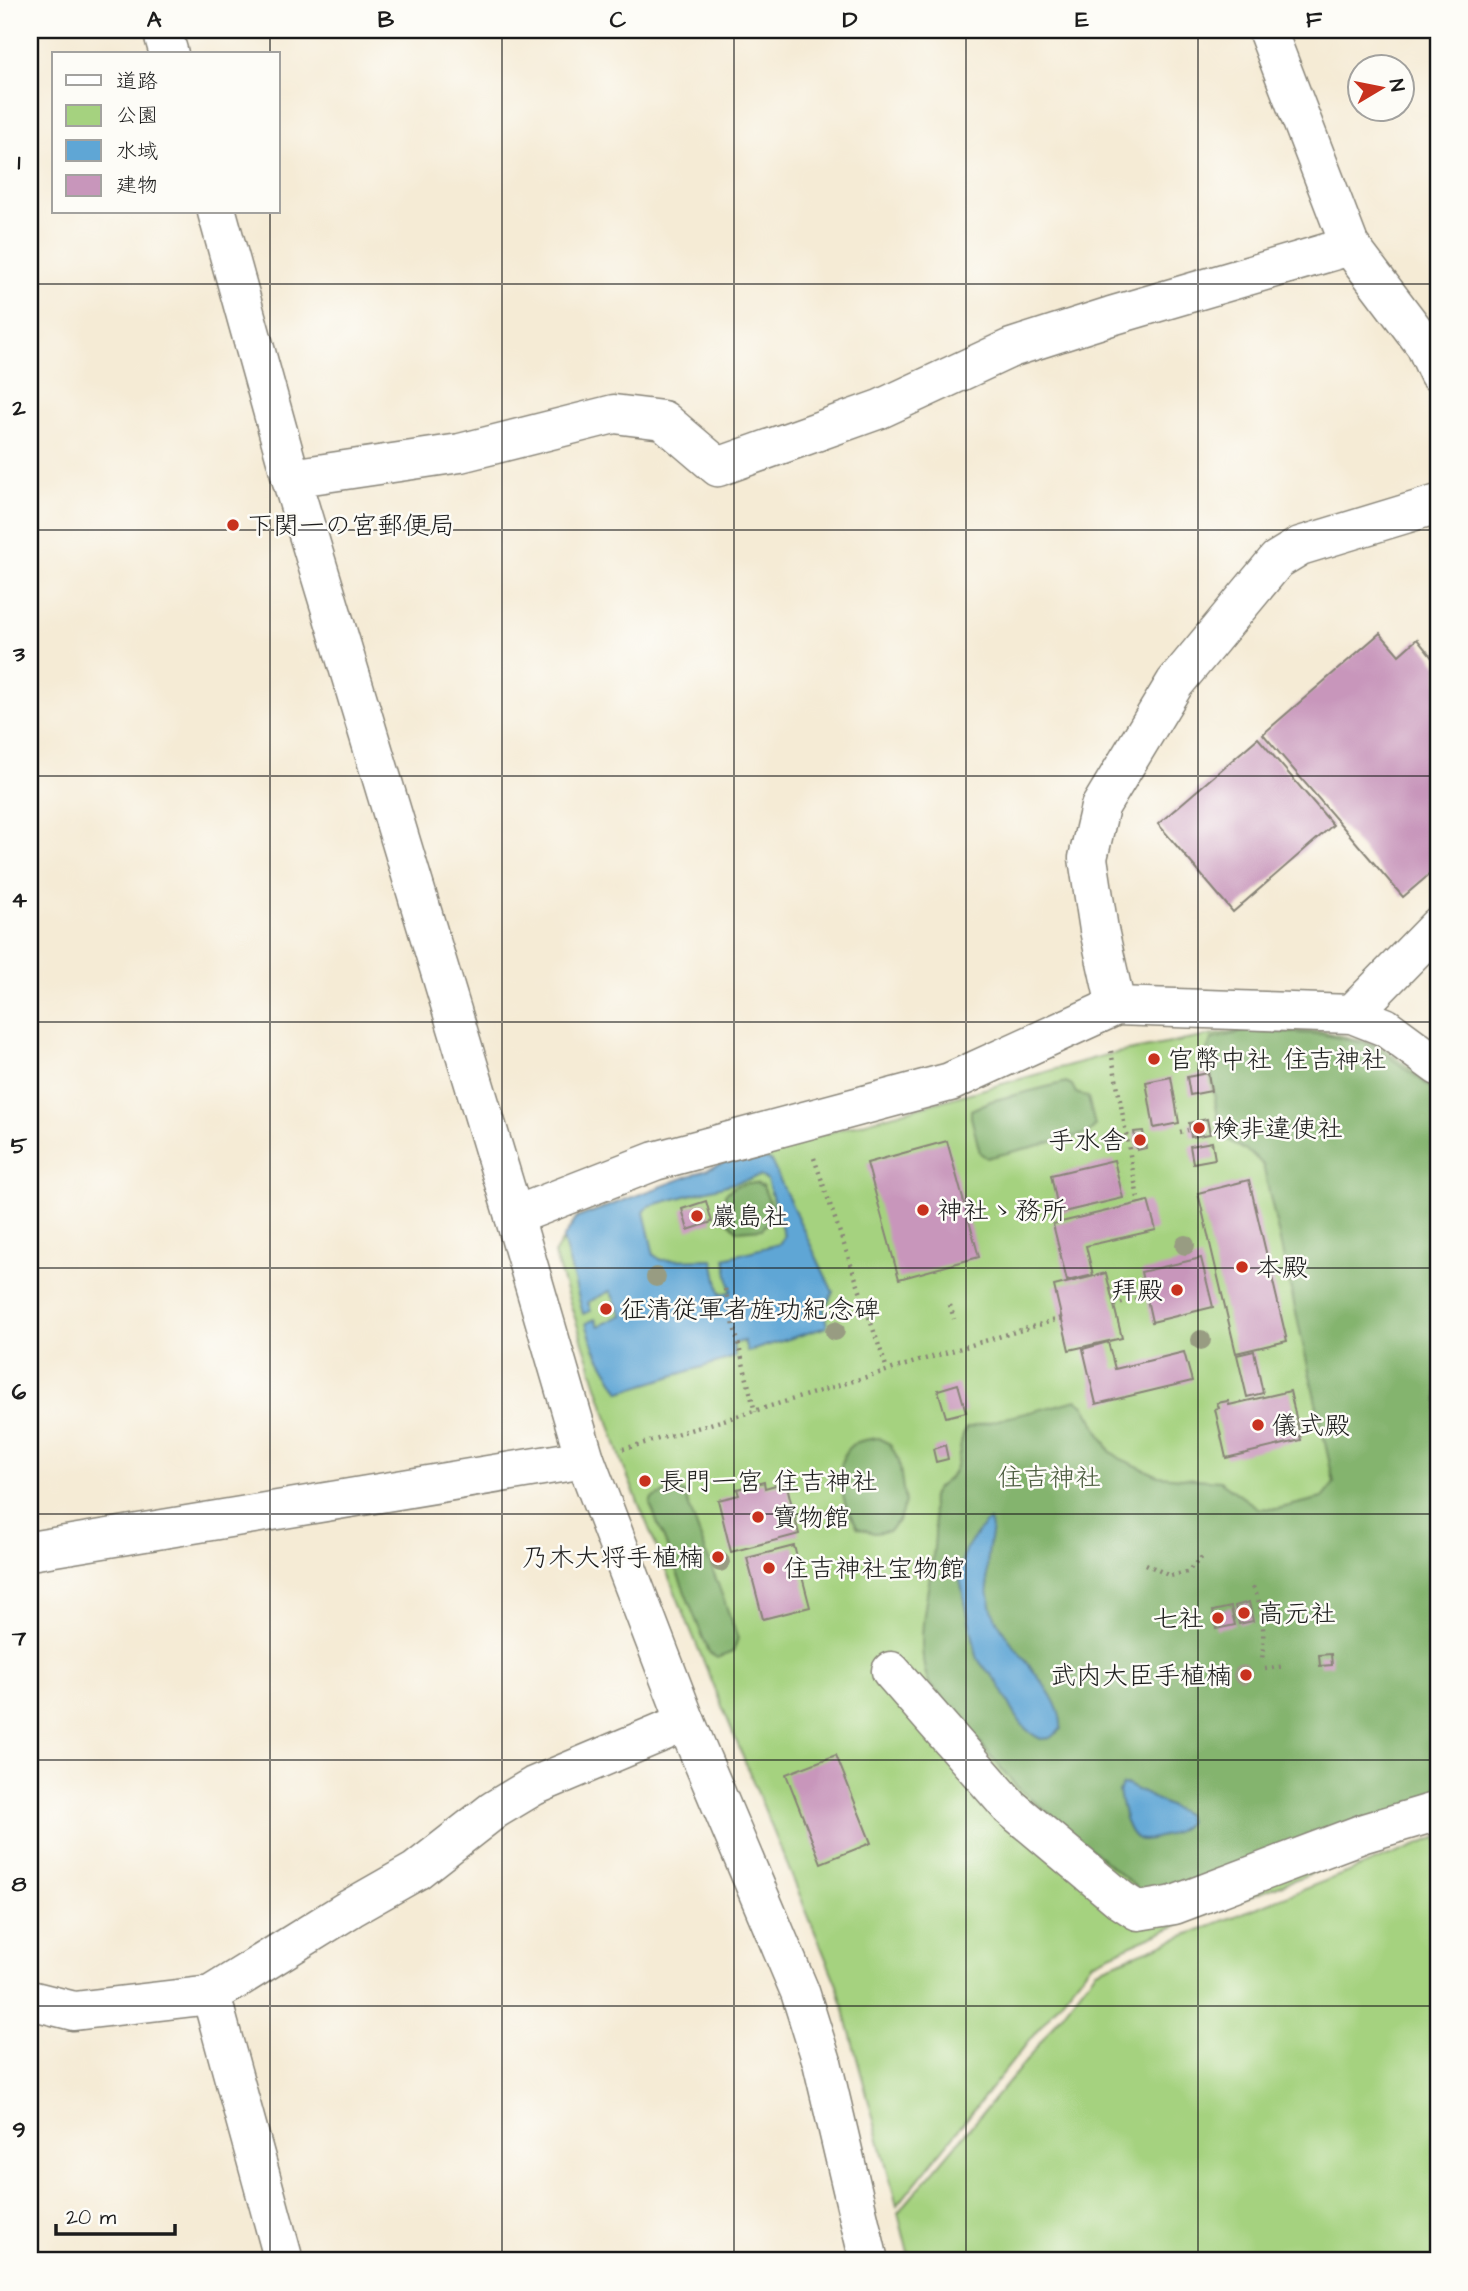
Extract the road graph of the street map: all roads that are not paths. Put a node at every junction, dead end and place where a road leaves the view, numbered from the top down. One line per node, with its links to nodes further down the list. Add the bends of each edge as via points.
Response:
1 (162, 30): 3 (street)
2 (1267, 30): 5 (street)
3 (168, 52)
4 (218, 214): 7 (street)
5 (1350, 246): 6 (street, via 1425,345); 7 (street, via 1011,348 880,410 718,467 663,420 614,414 460,453)
6 (1438, 373)
7 (291, 478): 13 (street)
8 (1438, 504): 10 (street, via 1300,546 1277,561 1175,683 1100,807 1088,858 1098,930)
9 (1438, 926): 11 (street)
10 (1116, 1006): 11 (street); 13 (street, via 950,1082 655,1161)
11 (1352, 1013): 12 (street, via 1385,1027)
12 (1438, 1066)
13 (514, 1216): 14 (street)
14 (602, 1455): 15 (street); 17 (street)
15 (30, 1550)
16 (891, 1671): 18 (street, via 1010,1807 1138,1911 1174,1905 1364,1833)
17 (687, 1721): 19 (street, via 534,1786 494,1810 416,1871); 22 (street, via 800,1992 822,2062)
18 (1438, 1811)
19 (211, 1995): 20 (street, via 75,2011); 21 (street)
20 (30, 2000)
21 (284, 2261)
22 (869, 2261)

